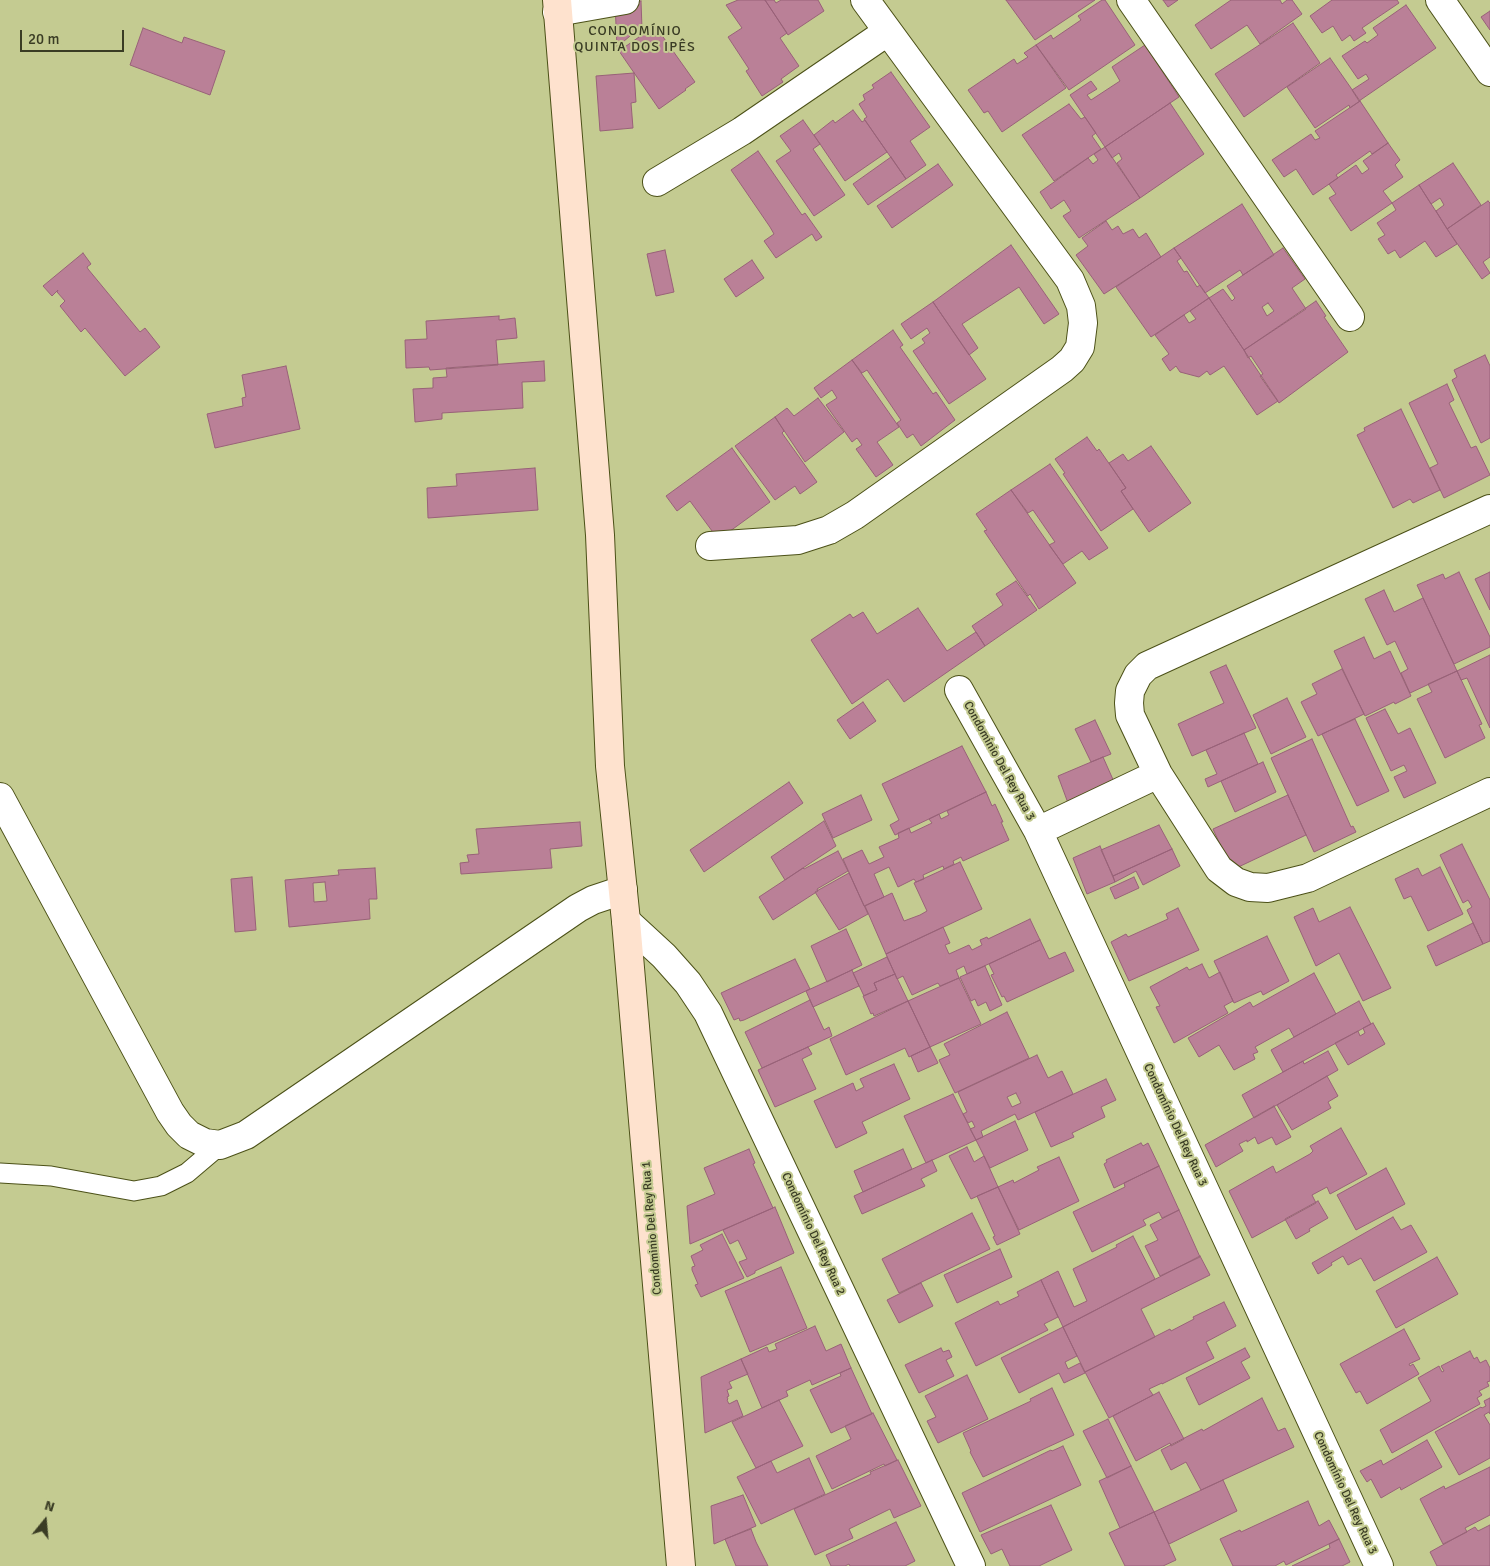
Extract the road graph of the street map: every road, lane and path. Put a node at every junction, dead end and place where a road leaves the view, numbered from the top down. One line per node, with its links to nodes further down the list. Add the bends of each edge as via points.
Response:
1 (625, 0): 5 (street)
2 (865, 0): 6 (street)
3 (1131, 0): 9 (street)
4 (1440, 0): 7 (street)
5 (557, 6): 17 (street, Condominio Del Rey Rua 1, via 600,535 610,766)
6 (887, 32): 8 (street, via 742,131); 11 (street, via 1070,280 1081,306 1080,347 1062,369 829,530 798,540)
7 (1490, 72)
8 (657, 182)
9 (1350, 317)
10 (1490, 508): 13 (street, via 1147,666 1130,691 1130,715)
11 (710, 546)
12 (959, 690): 16 (street, Condomínio Del Rey Rua 3)
13 (1158, 774): 14 (street, via 1219,869 1236,882 1268,888 1308,878); 16 (street)
14 (1490, 792)
15 (0, 797): 19 (street, via 170,1112 189,1135 205,1143)
16 (1038, 831): 23 (street, Condomínio Del Rey Rua 3)
17 (623, 890): 18 (street, Condominio Del Rey Rua 1); 19 (street, via 578,908 246,1136)
18 (626, 921): 21 (street, Condominio Del Rey Rua 1); 22 (street, Condomínio Del Rey Rua 2, via 664,956 708,1013)
19 (220, 1145): 20 (lane, via 187,1173 161,1186 134,1191 51,1176)
20 (0, 1173)
21 (681, 1566)
22 (971, 1566)
23 (1379, 1566)

